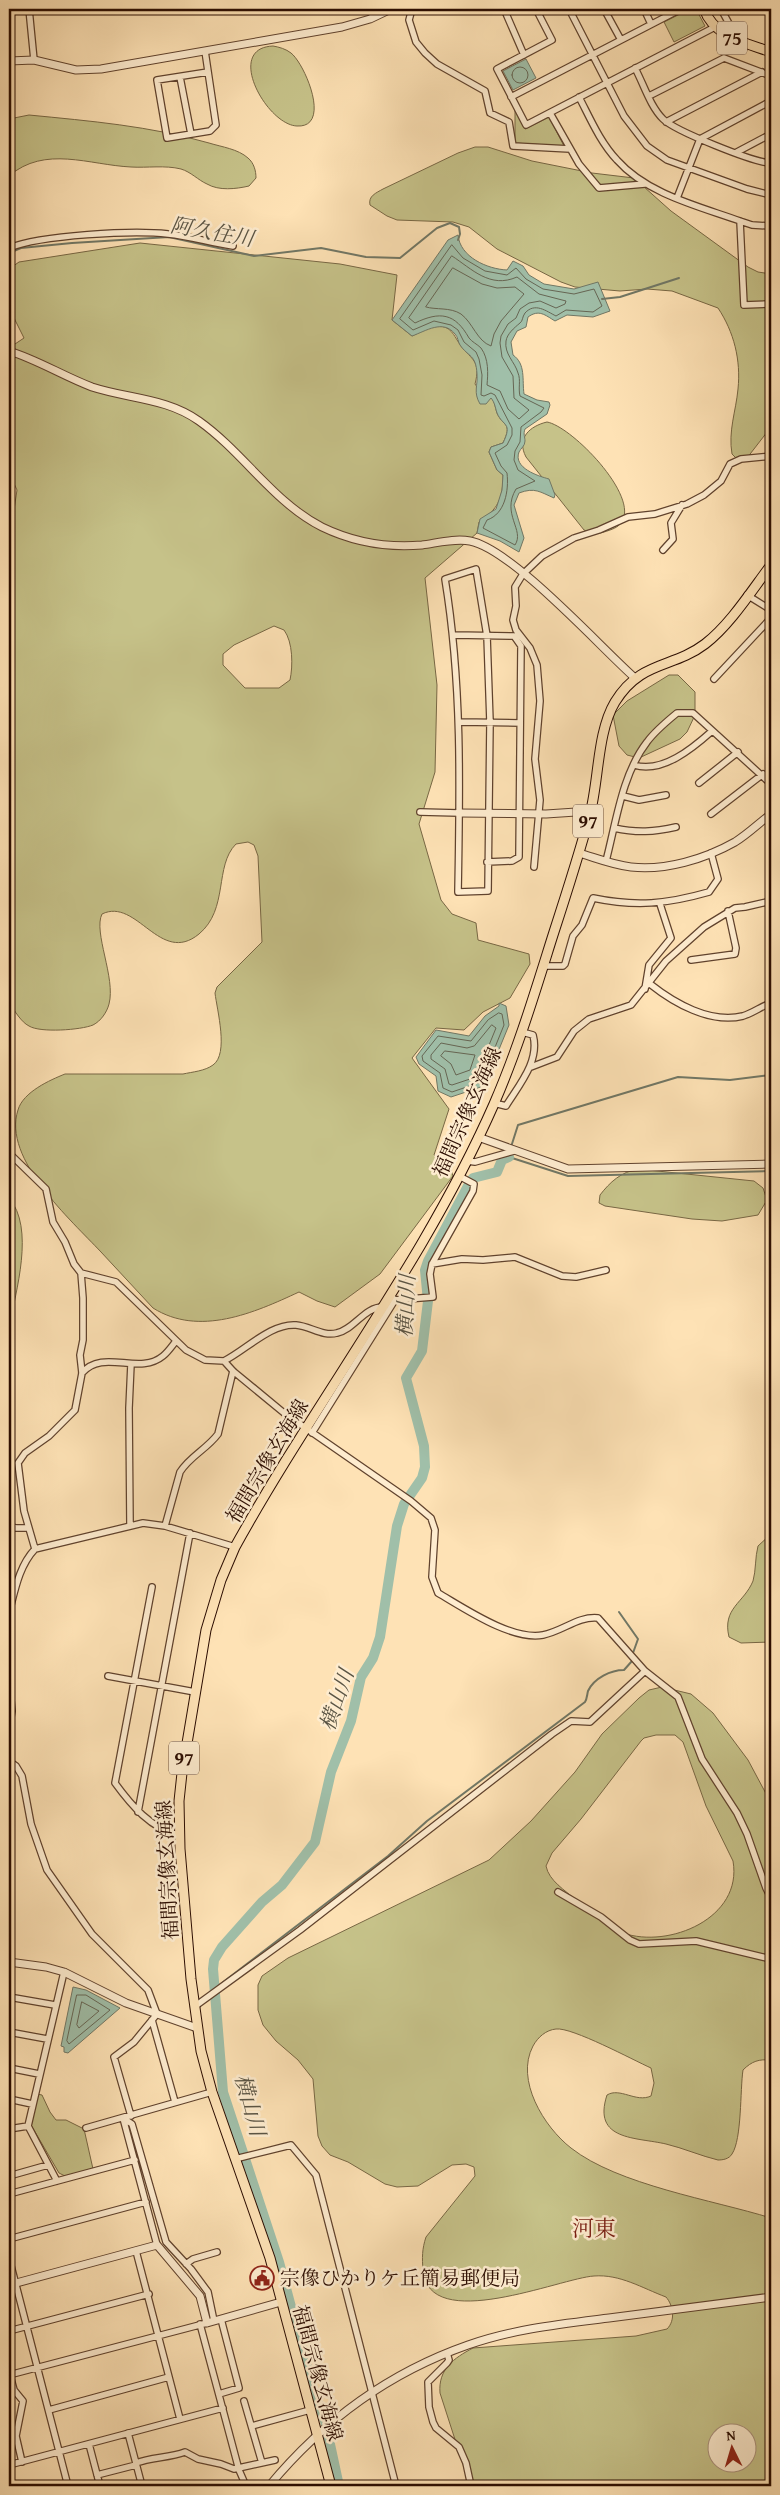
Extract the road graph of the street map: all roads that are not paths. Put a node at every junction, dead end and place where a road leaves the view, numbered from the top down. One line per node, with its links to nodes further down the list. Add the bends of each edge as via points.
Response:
1 (29, 9): 20 (street)
2 (391, 9): 16 (street, via 342,27)
3 (412, 9): 37 (street, via 409,20 419,47 437,64 485,91 490,113 509,122 512,146)
4 (504, 9): 18 (street)
5 (536, 9): 18 (street, via 552,40)
6 (569, 9): 19 (street)
7 (604, 9): 14 (street)
8 (644, 9): 12 (street)
9 (678, 9): 12 (street)
10 (704, 9): 13 (main road, 75)
11 (721, 9): 15 (street)
12 (652, 24): 14 (street)
13 (715, 27): 15 (main road, 75); 22 (street)
14 (621, 40): 19 (street)
15 (739, 41): 17 (main road, 75)
16 (205, 51): 20 (street, via 86,70); 23 (street)
17 (771, 52)
18 (524, 55): 29 (street, via 497,69)
19 (593, 55): 27 (street); 29 (street)
20 (34, 60): 21 (street)
21 (9, 61)
22 (636, 68): 27 (street); 28 (street)
23 (208, 72): 26 (street); 34 (street, via 216,125 210,131)
24 (762, 72): 25 (street); 28 (street, via 724,58); 33 (street)
25 (771, 76)
26 (180, 77): 34 (street); 34 (street, via 157,80 167,138)
27 (608, 83): 30 (street); 40 (street, via 628,121 647,146 668,160)
28 (649, 96): 33 (street)
29 (511, 97): 32 (street, via 526,125)
30 (580, 97): 32 (street); 41 (street, via 616,159)
31 (771, 101): 36 (street)
32 (550, 112): 37 (street)
33 (666, 122): 36 (street)
34 (191, 134)
35 (771, 134): 38 (street)
36 (700, 139): 38 (street); 40 (street)
37 (570, 149): 41 (street, via 591,182 599,188)
38 (737, 152): 39 (street)
39 (771, 163)
40 (688, 167): 42 (street, via 747,189); 43 (street)
41 (645, 184): 43 (street)
42 (771, 194)
43 (677, 198): 44 (street)
44 (740, 221): 45 (street); 48 (street, via 744,306)
45 (771, 226)
46 (232, 246): 47 (street, via 168,233 90,235 20,243)
47 (9, 248)
48 (771, 304)
49 (9, 351): 54 (street, via 92,386 184,411 209,428 295,510 335,533 397,546 468,541 493,549)
50 (771, 456): 51 (street, via 741,459 730,464 721,481 704,495)
51 (682, 506): 52 (street, via 671,523 673,539); 54 (street, via 628,517 574,538 542,556)
52 (664, 550)
53 (771, 565): 55 (main road, 福間宗像玄海線 / 97)
54 (523, 574): 60 (street); 78 (street, via 515,587 513,620 537,665 540,702 535,759)
55 (747, 596): 56 (street); 60 (main road, 福間宗像玄海線 / 97, via 720,631 703,646)
56 (771, 610)
57 (771, 618): 61 (street)
58 (454, 634): 59 (street); 59 (street, via 445,579 476,569); 62 (street)
59 (487, 636): 63 (street); 64 (street, via 514,636 521,646)
60 (632, 676): 73 (main road, 福間宗像玄海線 / 97, via 606,720)
61 (714, 679)
62 (459, 722): 63 (street); 75 (street)
63 (490, 722): 64 (street); 76 (street)
64 (520, 723): 77 (street)
65 (712, 731): 66 (street); 67 (street, via 682,756 647,766); 67 (street, via 693,713 677,713 650,739)
66 (738, 752): 68 (street); 69 (street)
67 (634, 765): 72 (street)
68 (763, 774): 70 (street); 79 (street)
69 (699, 783)
70 (771, 784)
71 (666, 795): 72 (street, via 639,800)
72 (623, 796): 82 (street)
73 (591, 811): 78 (street); 83 (main road, 福間宗像玄海線 / 97)
74 (420, 812): 75 (street)
75 (459, 813): 76 (street); 86 (street, via 458,892 488,891)
76 (488, 813): 77 (street); 86 (street)
77 (519, 813): 78 (street); 86 (street, via 519,856 512,861)
78 (540, 814): 87 (street)
79 (711, 814)
80 (771, 814): 84 (street, via 735,842)
81 (676, 827): 82 (street, via 655,832)
82 (614, 828): 85 (street)
83 (579, 853): 85 (street); 92 (main road, 福間宗像玄海線 / 97)
84 (711, 854): 85 (street, via 672,865 646,868); 89 (street, via 718,880 709,892)
85 (606, 861)
86 (488, 862)
87 (534, 867)
88 (771, 901): 90 (street)
89 (660, 904): 92 (street, via 593,898 574,936 565,964); 94 (street, via 670,938 649,965)
90 (728, 911): 91 (street, via 735,954); 93 (street, via 677,949)
91 (691, 960)
92 (543, 966): 96 (main road, 福間宗像玄海線 / 97)
93 (650, 984): 94 (street); 95 (street, via 663,995 696,1012 716,1016 745,1016)
94 (645, 989): 97 (street, via 631,1005 580,1024 557,1057)
95 (771, 1002)
96 (522, 1032): 97 (street, via 533,1035); 98 (main road, 福間宗像玄海線 / 97)
97 (531, 1067): 98 (street, via 506,1106)
98 (494, 1103): 99 (main road, 福間宗像玄海線 / 97)
99 (478, 1137): 100 (street); 102 (main road, 福間宗像玄海線 / 97)
100 (514, 1151): 102 (street, via 475,1162); 103 (street, via 568,1169)
101 (9, 1153): 107 (street, via 46,1189 53,1222)
102 (467, 1161): 104 (main road, 福間宗像玄海線 / 97)
103 (771, 1164)
104 (459, 1176): 105 (street, via 474,1184 473,1191); 108 (main road, 福間宗像玄海線 / 97)
105 (432, 1264): 106 (street, via 462,1258 515,1257 562,1276 576,1277); 108 (street, via 433,1297)
106 (606, 1270)
107 (80, 1273): 110 (street, via 116,1282); 114 (street, via 84,1327 80,1356)
108 (393, 1298): 109 (main road, 福間宗像玄海線 / 97); 115 (street)
109 (383, 1307): 111 (street, via 375,1307 338,1333 329,1334 297,1325 281,1327); 115 (main road, 福間宗像玄海線 / 97)
110 (176, 1341): 111 (street, via 199,1358); 112 (street, via 163,1357 143,1364)
111 (224, 1361): 113 (street)
112 (131, 1364): 114 (street, via 91,1364); 116 (street)
113 (233, 1371): 115 (street); 118 (street, via 218,1434 184,1465)
114 (82, 1373): 119 (street, via 75,1410 49,1436 25,1453 18,1463)
115 (309, 1431): 121 (main road, 福間宗像玄海線 / 97); 125 (street, via 431,1518 435,1530 432,1577 438,1593 499,1628 534,1635 544,1635 580,1620 598,1618)
116 (130, 1525): 118 (street); 122 (street)
117 (9, 1526): 119 (street)
118 (165, 1526): 120 (street)
119 (28, 1528): 122 (street)
120 (190, 1533): 121 (street); 129 (street)
121 (235, 1547): 130 (main road, 福間宗像玄海線 / 97, via 206,1630)
122 (35, 1549): 124 (street, via 26,1558 20,1572)
123 (152, 1586): 128 (street)
124 (9, 1612)
125 (644, 1671): 136 (street, via 678,1697 702,1759 737,1813); 142 (street, via 590,1722 571,1721 552,1734 300,1930)
126 (108, 1676): 128 (street)
127 (9, 1680): 131 (street, via 12,1712)
128 (134, 1681): 129 (street); 133 (street, via 114,1783)
129 (161, 1686): 130 (street); 133 (street)
130 (195, 1692): 134 (main road, 福間宗像玄海線 / 97, via 182,1773)
131 (9, 1728)
132 (9, 1761): 143 (street, via 22,1776 31,1824 47,1870 92,1934 148,1990)
133 (138, 1812): 134 (street, via 170,1833)
134 (179, 1835): 142 (main road, 福間宗像玄海線 / 97)
135 (558, 1892): 137 (street, via 639,1944 696,1941)
136 (771, 1898)
137 (771, 1959)
138 (9, 1962): 139 (street, via 46,1966)
139 (64, 1972): 141 (street); 143 (street)
140 (9, 1997): 141 (street)
141 (55, 2005): 146 (street)
142 (194, 2007): 144 (main road, 福間宗像玄海線 / 97)
143 (154, 2017): 144 (street); 151 (street); 153 (street, via 134,2042 114,2057)
144 (197, 2028): 149 (main road, 福間宗像玄海線 / 97)
145 (9, 2032): 146 (street)
146 (47, 2040): 148 (street)
147 (9, 2068): 148 (street)
148 (39, 2074): 152 (street)
149 (212, 2092): 151 (street); 158 (main road, 福間宗像玄海線 / 97)
150 (9, 2099): 152 (street)
151 (175, 2102): 153 (street)
152 (32, 2104): 155 (street)
153 (131, 2116): 154 (street)
154 (123, 2118): 156 (street); 159 (street); 170 (street, via 132,2124 166,2242)
155 (28, 2126): 157 (street); 160 (street)
156 (86, 2128)
157 (9, 2129)
158 (235, 2159): 174 (main road, 福間宗像玄海線 / 97, via 270,2258); 183 (street, via 292,2145 316,2174)
159 (136, 2160): 162 (street); 164 (street)
160 (48, 2166): 161 (street); 162 (street)
161 (9, 2176)
162 (57, 2181): 163 (street)
163 (9, 2194)
164 (146, 2202): 165 (street); 166 (street)
165 (9, 2239)
166 (157, 2245): 167 (street); 175 (street, via 198,2291)
167 (136, 2251): 171 (street); 172 (street)
168 (217, 2252): 170 (street, via 193,2258)
169 (9, 2258): 171 (street)
170 (186, 2264): 175 (street, via 208,2292)
171 (12, 2284): 176 (street)
172 (149, 2294): 176 (street); 178 (street)
173 (771, 2296): 179 (street, via 522,2330)
174 (281, 2302): 175 (street); 188 (main road, 福間宗像玄海線 / 97)
175 (210, 2322): 178 (street); 184 (street); 184 (street, via 240,2388)
176 (27, 2326): 177 (street); 180 (street)
177 (9, 2331)
178 (159, 2335): 180 (street); 182 (street)
179 (447, 2353): 183 (street); 209 (street, via 448,2363 428,2382 429,2408 436,2428 459,2447)
180 (38, 2367): 181 (street); 187 (street)
181 (9, 2375): 196 (street, via 14,2390 23,2401 16,2436)
182 (169, 2377): 187 (street); 189 (street)
183 (372, 2392): 192 (street); 208 (street)
184 (219, 2394): 186 (street)
185 (244, 2401): 190 (street)
186 (223, 2408): 189 (street); 200 (street)
187 (49, 2410): 194 (street)
188 (310, 2410): 190 (street); 192 (main road, 福間宗像玄海線 / 97)
189 (180, 2419): 191 (street)
190 (252, 2426): 198 (street)
191 (128, 2433): 193 (street); 197 (street)
192 (317, 2434): 206 (street); 207 (main road, 福間宗像玄海線 / 97)
193 (89, 2444): 194 (street); 201 (street)
194 (60, 2452): 196 (street); 202 (street)
195 (275, 2460): 198 (street)
196 (22, 2462): 199 (street)
197 (136, 2464): 200 (street, via 187,2452 198,2459); 201 (street); 204 (street)
198 (262, 2464): 200 (street)
199 (9, 2465)
200 (239, 2470): 205 (street)
201 (97, 2475): 203 (street)
202 (68, 2486)
203 (100, 2486)
204 (142, 2486)
205 (246, 2486)
206 (269, 2486)
207 (331, 2486)
208 (396, 2486)
209 (471, 2486)

